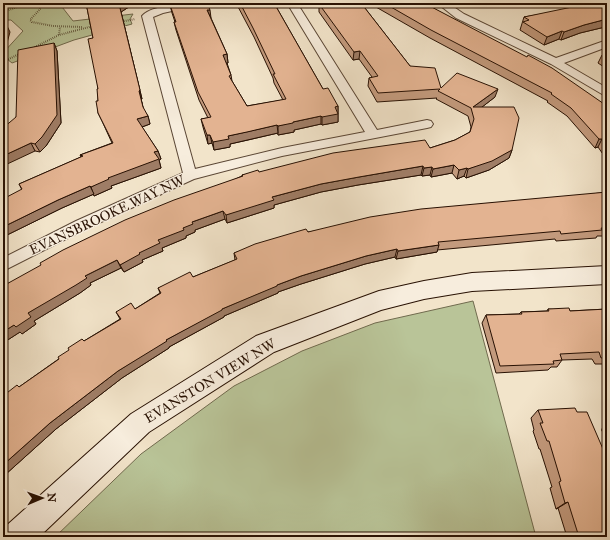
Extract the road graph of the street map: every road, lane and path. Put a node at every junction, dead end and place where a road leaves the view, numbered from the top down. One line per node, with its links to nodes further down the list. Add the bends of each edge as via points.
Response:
1 (29, 3): 6 (path)
2 (40, 3): 10 (path, via 41,8 30,20)
3 (195, 3): 7 (street)
4 (292, 3): 20 (street)
5 (442, 3): 17 (street, via 460,16)
6 (3, 12)
7 (148, 16): 8 (path); 21 (street, EVANSBROOKE WAY NW)
8 (116, 22)
9 (97, 26): 11 (path)
10 (60, 27): 11 (path); 12 (path)
11 (84, 28): 12 (path)
12 (59, 35): 14 (path)
13 (607, 43): 17 (street)
14 (28, 50)
15 (23, 53): 16 (path)
16 (3, 62)
17 (555, 62): 18 (street)
18 (607, 93)
19 (428, 124): 20 (street)
20 (373, 134): 21 (street, via 282,152)
21 (190, 175): 22 (street, EVANSBROOKE WAY NW, via 80,225)
22 (3, 265)
23 (607, 275): 24 (street, EVANSTON VIEW NW, via 472,282 424,290 379,301 265,344 140,423)
24 (17, 537)

